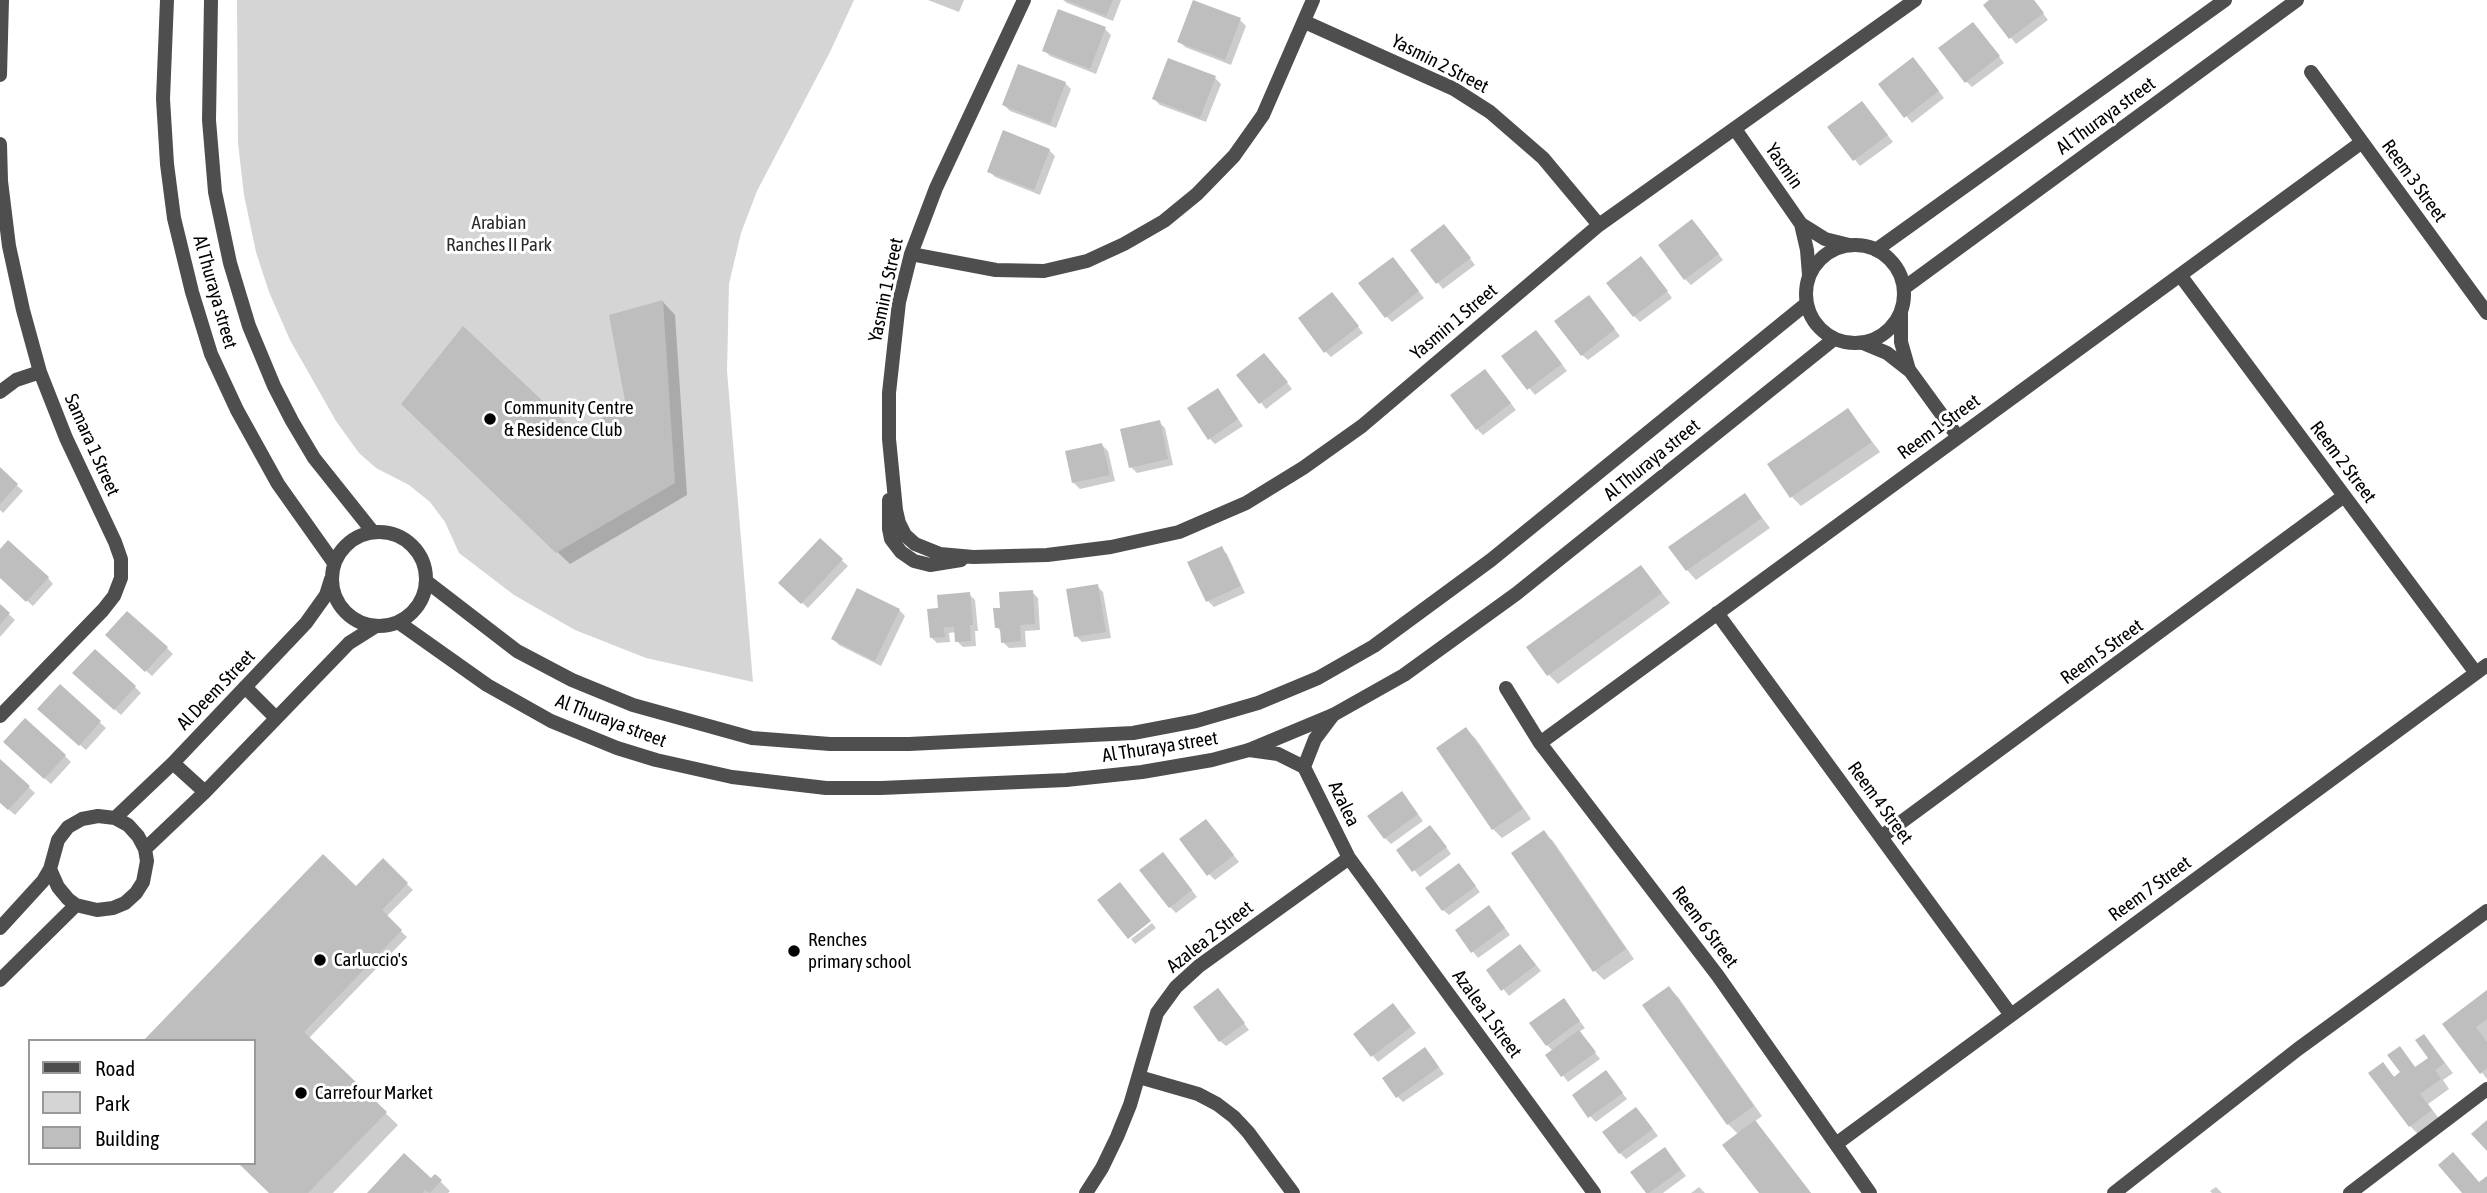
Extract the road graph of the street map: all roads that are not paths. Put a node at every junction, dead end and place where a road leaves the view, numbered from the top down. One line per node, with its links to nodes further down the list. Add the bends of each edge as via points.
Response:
1 (2, 0): 11 (street)
2 (166, 0): 34 (street, Al Thuraya street, via 163,99 167,164 191,292 211,354 237,410 284,492)
3 (211, 0): 33 (street, Al Thuraya street, via 209,120 215,192 249,326 292,421 327,477)
4 (1024, 0): 19 (street, Yasmin 1 Street, via 936,188)
5 (1313, 0): 9 (street)
6 (1914, 0): 12 (street, Yasmin 1 Street)
7 (2225, 0): 18 (street, Al Thuraya street)
8 (2297, 0): 22 (street, Al Thuraya street)
9 (1305, 22): 16 (street, Yasmin 2 Street, via 1454,89 1490,112 1542,158); 19 (street, via 1263,115 1234,156 1164,221 1087,261 1044,271 996,270)
10 (2311, 72): 13 (street, Reem 3 Street)
11 (0, 75)
12 (1735, 129): 15 (street, Yasmin); 16 (street, Yasmin 1 Street)
13 (2362, 142): 21 (street, Reem 1 Street); 25 (street, Reem 3 Street)
14 (0, 144): 29 (street, Samara 1 Street, via 9,246)
15 (1801, 224): 17 (street, Yasmin, via 1825,239); 20 (street, Yasmin)
16 (1600, 225): 19 (street, Yasmin 1 Street, via 1362,426 1246,503 1179,532 1111,547 973,557 930,565 901,552 887,523 892,484 892,348)
17 (1849, 245): 18 (street); 20 (street, via 1825,255)
18 (1876, 250): 22 (street, via 1895,266)
19 (911, 254)
20 (1809, 275): 23 (street)
21 (2180, 275): 31 (street, Reem 1 Street); 32 (street, Reem 2 Street)
22 (1904, 288): 24 (street)
23 (1806, 304): 26 (street, via 1811,319); 36 (street, Al Thuraya street, via 1491,561 1374,646 1306,683 1196,721 1133,733 909,744 752,738 633,705 572,680 517,651)
24 (1901, 312): 27 (street, via 1879,338); 28 (street, via 1901,342)
25 (2487, 313)
26 (1833, 339): 27 (street); 43 (street, Al Thuraya street, via 1516,594 1404,675)
27 (1863, 343): 28 (street)
28 (1910, 371): 31 (street)
29 (40, 372): 30 (street, via 16,380); 44 (street, Samara 1 Street, via 115,542 121,578 103,610)
30 (0, 392)
31 (1958, 437): 37 (street, Reem 1 Street)
32 (2344, 496): 40 (street, Reem 2 Street); 52 (street, Reem 5 Street)
33 (373, 532): 34 (street, via 349,542); 36 (street, via 404,539 416,550)
34 (334, 563): 35 (street)
35 (331, 579): 39 (street, via 333,593 349,616); 41 (street, Al Deem Street, via 317,610)
36 (426, 581): 38 (street, via 413,612)
37 (1717, 612): 46 (street, Reem 1 Street); 52 (street, Reem 4 Street)
38 (398, 622): 39 (street); 47 (street, Al Thuraya street, via 487,685 551,720 617,748 732,777 840,788 1066,780 1142,772)
39 (376, 626): 45 (street, via 349,643)
40 (2481, 669): 60 (street, Reem 7 Street)
41 (245, 687): 45 (street); 48 (street, Al Deem Street)
42 (1506, 688): 46 (street, Reem 6 Street)
43 (1333, 715): 47 (street, Al Thuraya street); 49 (street, Azalea, via 1315,739)
44 (0, 716)
45 (276, 718): 50 (street)
46 (1539, 743): 63 (street, Reem 6 Street, via 1718,976)
47 (1250, 750): 49 (street, Azalea, via 1278,754)
48 (173, 763): 50 (street); 51 (street, Al Deem Street)
49 (1304, 767): 54 (street, Azalea)
50 (205, 792): 53 (street)
51 (115, 818): 53 (street, via 128,825); 55 (street, via 82,819 68,827 58,840)
52 (1881, 837): 60 (street, Reem 4 Street)
53 (145, 849): 56 (street, via 143,882 125,903 97,910)
54 (1349, 858): 61 (street, Azalea 2 Street, via 1176,987 1157,1013); 66 (street, Azalea 1 Street)
55 (50, 869): 56 (street, via 58,887); 58 (street)
56 (76, 905): 59 (street)
57 (2487, 911): 68 (street, via 2298,1049)
58 (0, 928)
59 (0, 979)
60 (2011, 1015): 63 (street, Reem 7 Street)
61 (1139, 1077): 64 (street, Azalea 2 Street, via 1117,1137); 65 (street, via 1217,1104 1248,1132)
62 (2487, 1089): 69 (street)
63 (1836, 1144): 67 (street, Reem 6 Street)
64 (1086, 1193)
65 (1293, 1193)
66 (1594, 1193)
67 (1870, 1193)
68 (2114, 1193)
69 (2350, 1193)

